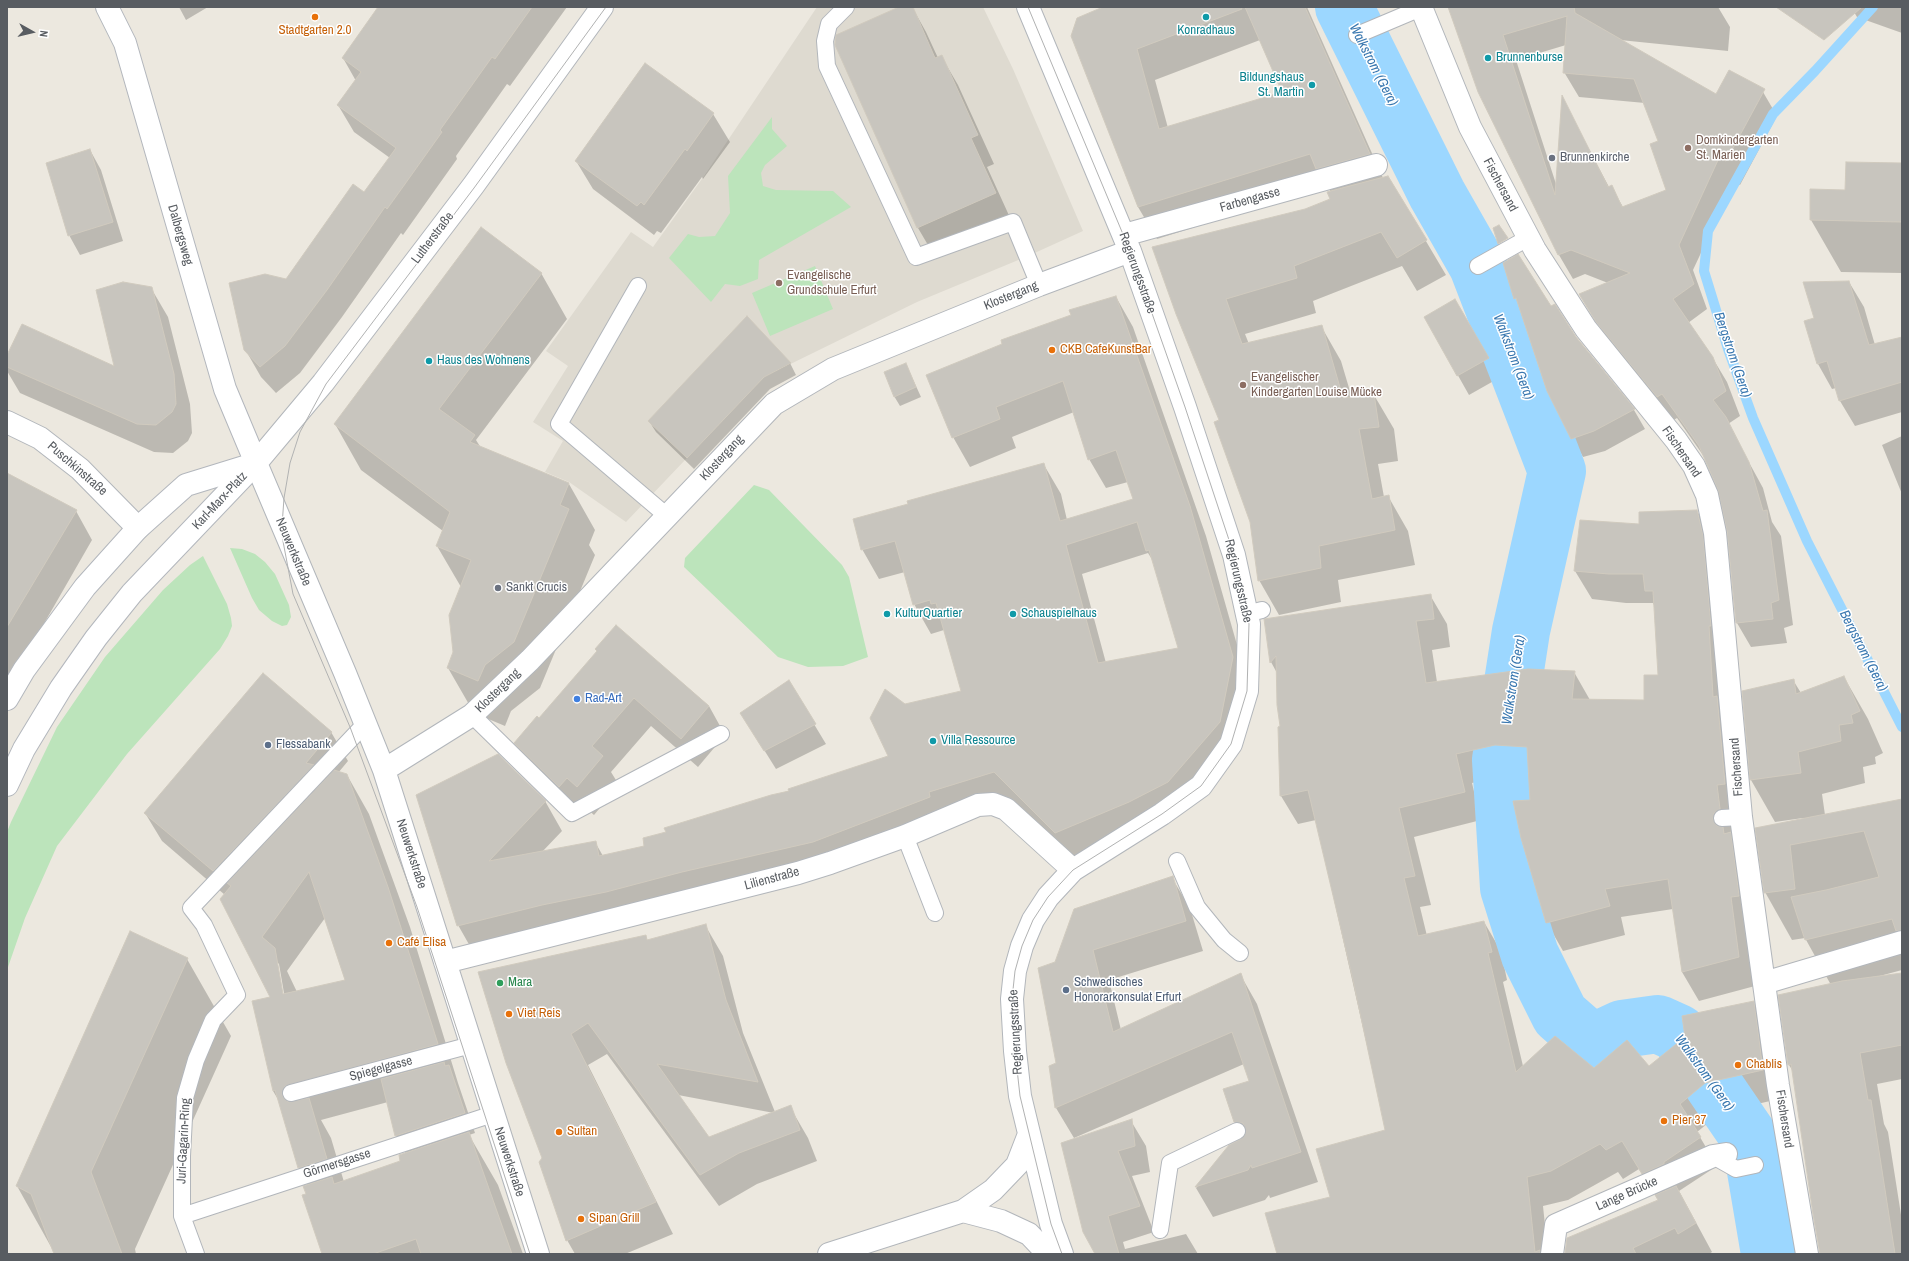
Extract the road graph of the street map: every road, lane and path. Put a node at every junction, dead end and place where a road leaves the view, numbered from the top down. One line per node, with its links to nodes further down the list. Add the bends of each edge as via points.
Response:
1 (107, 7): 14 (street, Dalbergsweg, via 125,43 225,389)
2 (602, 7): 14 (street, Lutherstraße, via 434,237 300,413)
3 (846, 7): 11 (lane, via 829,24 825,41 827,66 916,257 1014,222)
4 (1028, 7): 9 (street, Regierungsstraße)
5 (1421, 8): 6 (lane); 8 (street, Fischersand, via 1470,127)
6 (1357, 35)
7 (1376, 165): 9 (street, Farbengasse)
8 (1528, 238): 10 (lane); 30 (street, Fischersand, via 1586,329 1676,440 1694,466 1707,495 1715,533 1731,818)
9 (1127, 243): 11 (street, Klostergang); 25 (street, Regierungsstraße, via 1254,612 1249,624 1247,691 1231,744 1201,786 1162,814)
10 (1478, 266)
11 (1039, 285): 15 (street, Klostergang, via 833,369 774,404)
12 (638, 286): 15 (lane, via 559,424)
13 (7, 422): 16 (street, Puschkinstraße, via 40,438 80,469)
14 (256, 463): 16 (street, Karl-Marx-Platz, via 186,485); 19 (street, Neuwerkstraße); 22 (street, Karl-Marx-Platz, via 132,593 96,638 61,688 24,749)
15 (667, 516): 18 (street, Klostergang, via 530,660)
16 (138, 528): 17 (street, Karl-Marx-Platz, via 85,587 24,670)
17 (7, 699)
18 (472, 715): 20 (lane, via 572,813); 21 (street, Klostergang)
19 (366, 723): 21 (street, Neuwerkstraße); 39 (lane, Juri-Gagarin-Ring, via 191,908 204,925 237,996 213,1020 196,1060 185,1098)
20 (720, 734)
21 (384, 770): 29 (street, Neuwerkstraße)
22 (7, 785)
23 (905, 836): 25 (street, Lilienstraße, via 978,805 993,804 1006,810); 26 (lane); 29 (street, Lilienstraße, via 798,873)
24 (1177, 861): 28 (lane, via 1197,907 1224,940)
25 (1073, 870): 35 (street, Regierungsstraße, via 1048,897 1033,920 1015,971 1012,999 1014,1051 1020,1096)
26 (935, 912)
27 (1902, 942): 30 (street)
28 (1240, 953)
29 (445, 962): 31 (street, Neuwerkstraße)
30 (1764, 983): 47 (street, Fischersand)
31 (472, 1045): 32 (lane, Spiegelgasse); 33 (street, Neuwerkstraße)
32 (291, 1093)
33 (493, 1114): 39 (lane, Görmersgasse); 42 (street, Neuwerkstraße)
34 (1237, 1131): 40 (lane, via 1170,1163)
35 (1029, 1134): 38 (street, via 1017,1165 993,1190); 45 (street, Regierungsstraße, via 1051,1224)
36 (1719, 1155): 37 (lane, via 1736,1169); 46 (street, Lange Brücke, via 1556,1225)
37 (1755, 1165)
38 (963, 1211): 43 (street); 44 (street, via 1001,1221 1029,1234)
39 (182, 1216): 41 (lane, Juri-Gagarin-Ring)
40 (1160, 1230)
41 (196, 1254)
42 (538, 1254)
43 (829, 1254)
44 (1048, 1254)
45 (1062, 1254)
46 (1552, 1254)
47 (1807, 1254)

